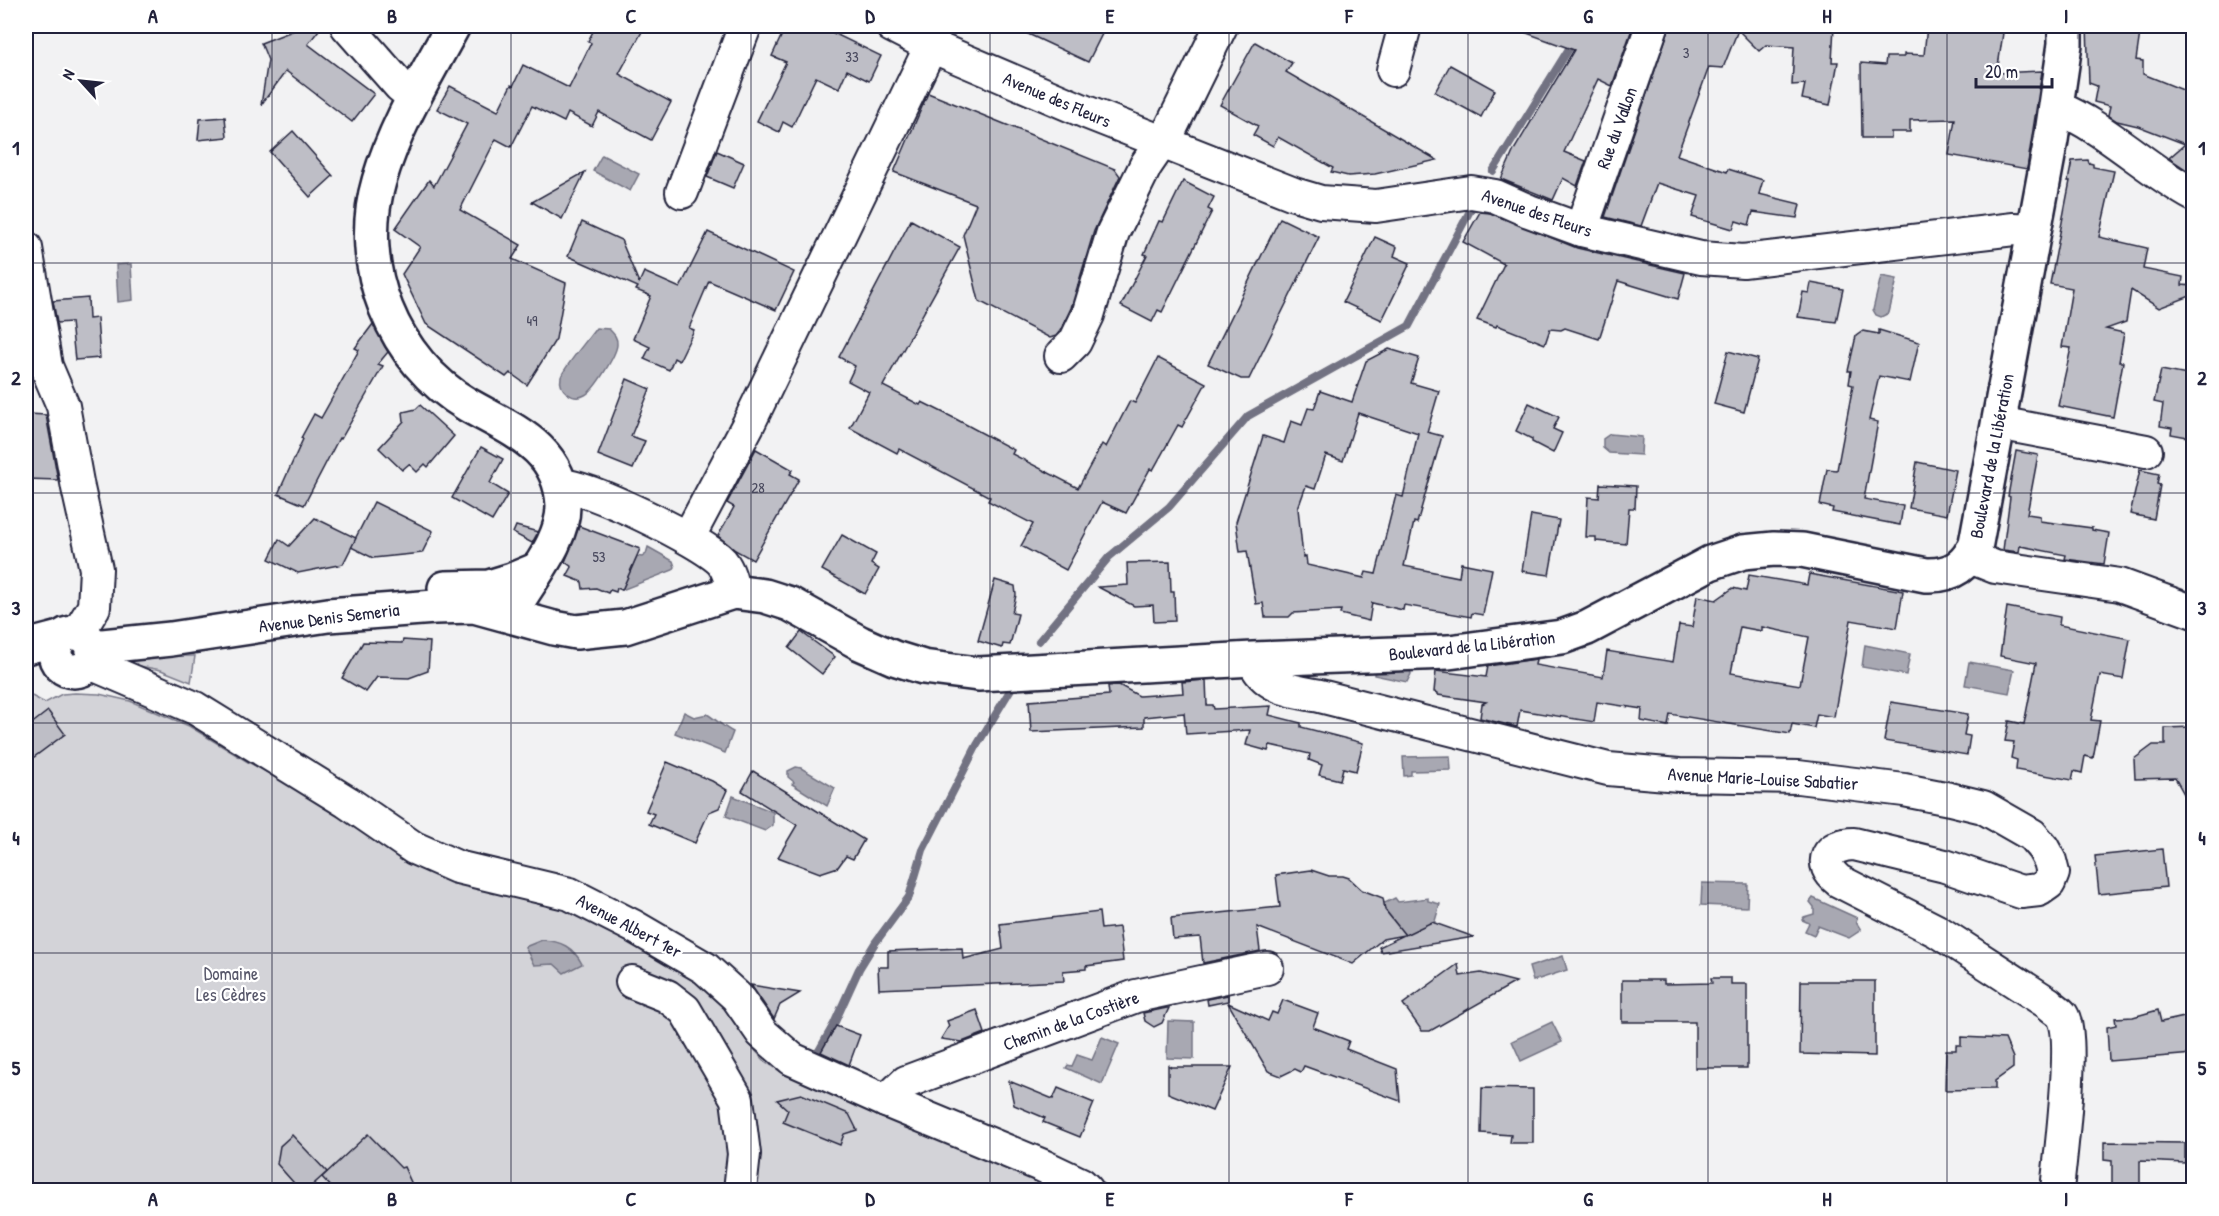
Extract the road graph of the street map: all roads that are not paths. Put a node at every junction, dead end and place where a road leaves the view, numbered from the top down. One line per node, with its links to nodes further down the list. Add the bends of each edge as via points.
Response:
1 (347, 26): 11 (street)
2 (453, 26): 11 (main road)
3 (745, 26): 14 (street)
4 (892, 26): 9 (street, Avenue des Fleurs)
5 (1221, 26): 13 (street)
6 (1405, 26): 10 (street)
7 (1652, 26): 16 (street, Rue du Vallon)
8 (2066, 26): 12 (main road, Boulevard de la Libération)
9 (931, 46): 13 (street, Avenue des Fleurs); 23 (street, via 748,425)
10 (1393, 70)
11 (415, 98): 22 (main road, via 378,184 372,246 384,305 395,330 430,377 450,394 538,447)
12 (2056, 107): 15 (street, via 2074,114); 17 (main road, Boulevard de la Libération)
13 (1161, 142): 16 (street, Avenue des Fleurs, via 1321,202 1376,206 1472,192 1495,195); 19 (street, via 1113,232 1088,315 1075,342)
14 (681, 192)
15 (2193, 195)
16 (1581, 230): 17 (street, Avenue des Fleurs, via 1701,258 1743,261 2002,230)
17 (2034, 230): 20 (main road, Boulevard de la Libération)
18 (26, 248): 31 (street, via 46,366 63,406 96,569 94,607)
19 (1061, 356)
20 (1998, 423): 21 (street); 24 (main road, Boulevard de la Libération, via 1976,543)
21 (2146, 450)
22 (561, 485): 23 (street, via 587,490); 25 (main road, via 563,507 559,528)
23 (688, 538): 26 (street, via 721,561 729,573)
24 (1970, 557): 28 (street, via 1995,567 2120,585); 32 (main road, Boulevard de la Libération, via 1939,576 1802,550 1743,552 1710,563 1587,628 1562,637 1449,652)
25 (536, 570): 27 (main road, Avenue Denis Semeria, via 489,587); 29 (main road)
26 (733, 592): 29 (main road, Boulevard de la Libération, via 625,627 576,632); 32 (main road, Boulevard de la Libération, via 790,604 894,658 956,673)
27 (374, 601): 29 (main road, Avenue Denis Semeria, via 474,606); 31 (main road, Avenue Denis Semeria, via 328,615)
28 (2193, 612)
29 (513, 616)
30 (26, 648): 31 (main road, Avenue Denis Semeria)
31 (77, 650): 33 (main road, Avenue Denis Semeria); 36 (street, Avenue Albert 1er, via 91,679 151,690 195,708 414,848 457,867 570,894 633,926 705,968 737,997 762,1033 792,1059)
32 (1253, 659): 39 (street, Avenue Marie-Louise Sabatier, via 1270,682 1288,690 1608,769 1679,775 1798,777 1904,790 1983,807 2032,835 2043,848 2053,873 2049,883 2039,890 2021,892 1945,866 1854,844 1842,844 1831,850 1826,862 1829,873 1839,881 1937,931 2062,1016 2067,1032 2066,1095)
33 (26, 668)
34 (1267, 968): 36 (street, Chemin de la Costière, via 1136,996 906,1082)
35 (632, 982): 37 (street, via 667,996 686,1010 737,1099 744,1154)
36 (886, 1101): 38 (street, Avenue Albert 1er, via 1043,1166 1082,1184)
37 (740, 1191)
38 (1087, 1191)
39 (2057, 1191)

